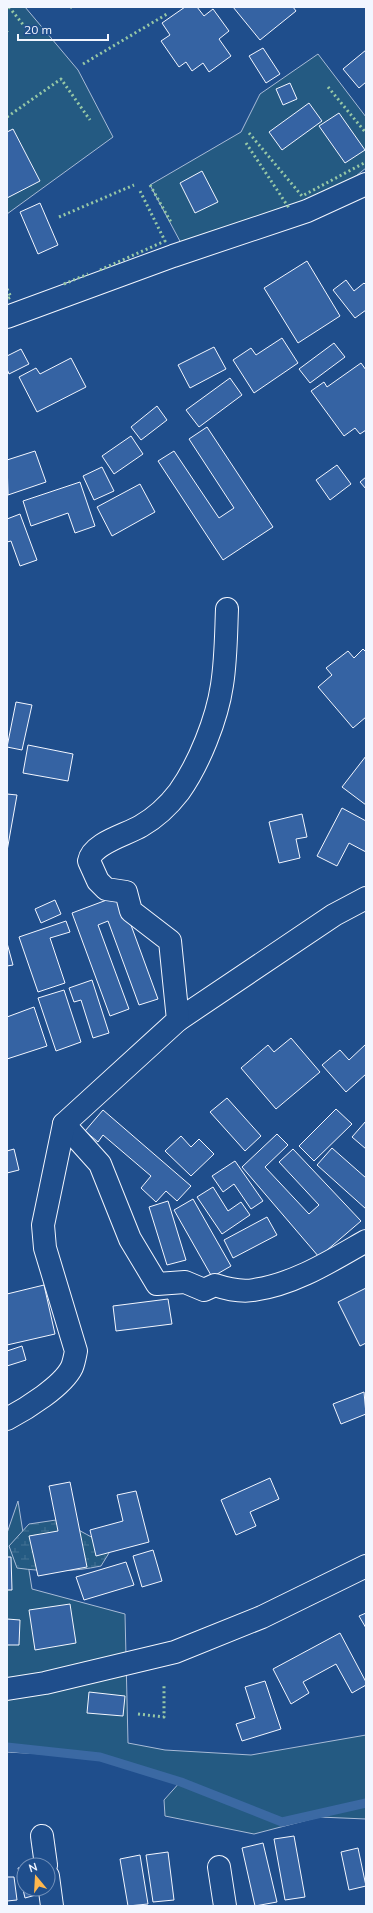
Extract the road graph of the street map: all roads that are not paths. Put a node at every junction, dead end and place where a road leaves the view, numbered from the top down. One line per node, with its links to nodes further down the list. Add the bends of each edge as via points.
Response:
1 (366, 184): 2 (street, via 307,211 173,256)
2 (7, 317)
3 (228, 609): 5 (street, via 222,686 194,769 179,791 157,815 141,826 100,846 89,861 98,880 106,889 126,892 131,912 170,941)
4 (366, 898): 5 (street, via 334,915)
5 (178, 1020): 6 (street)
6 (64, 1124): 7 (street, via 100,1164 130,1238 157,1284 185,1282 204,1290 215,1285 253,1291 280,1284 317,1269); 8 (street, via 43,1225 45,1248 76,1351 72,1367 46,1395)
7 (366, 1241)
8 (7, 1419)
9 (366, 1566): 10 (street, via 262,1617 174,1652 45,1683)
10 (7, 1689)
11 (42, 1836): 12 (street)
12 (45, 1857)
13 (219, 1867): 14 (street)
14 (224, 1906)

